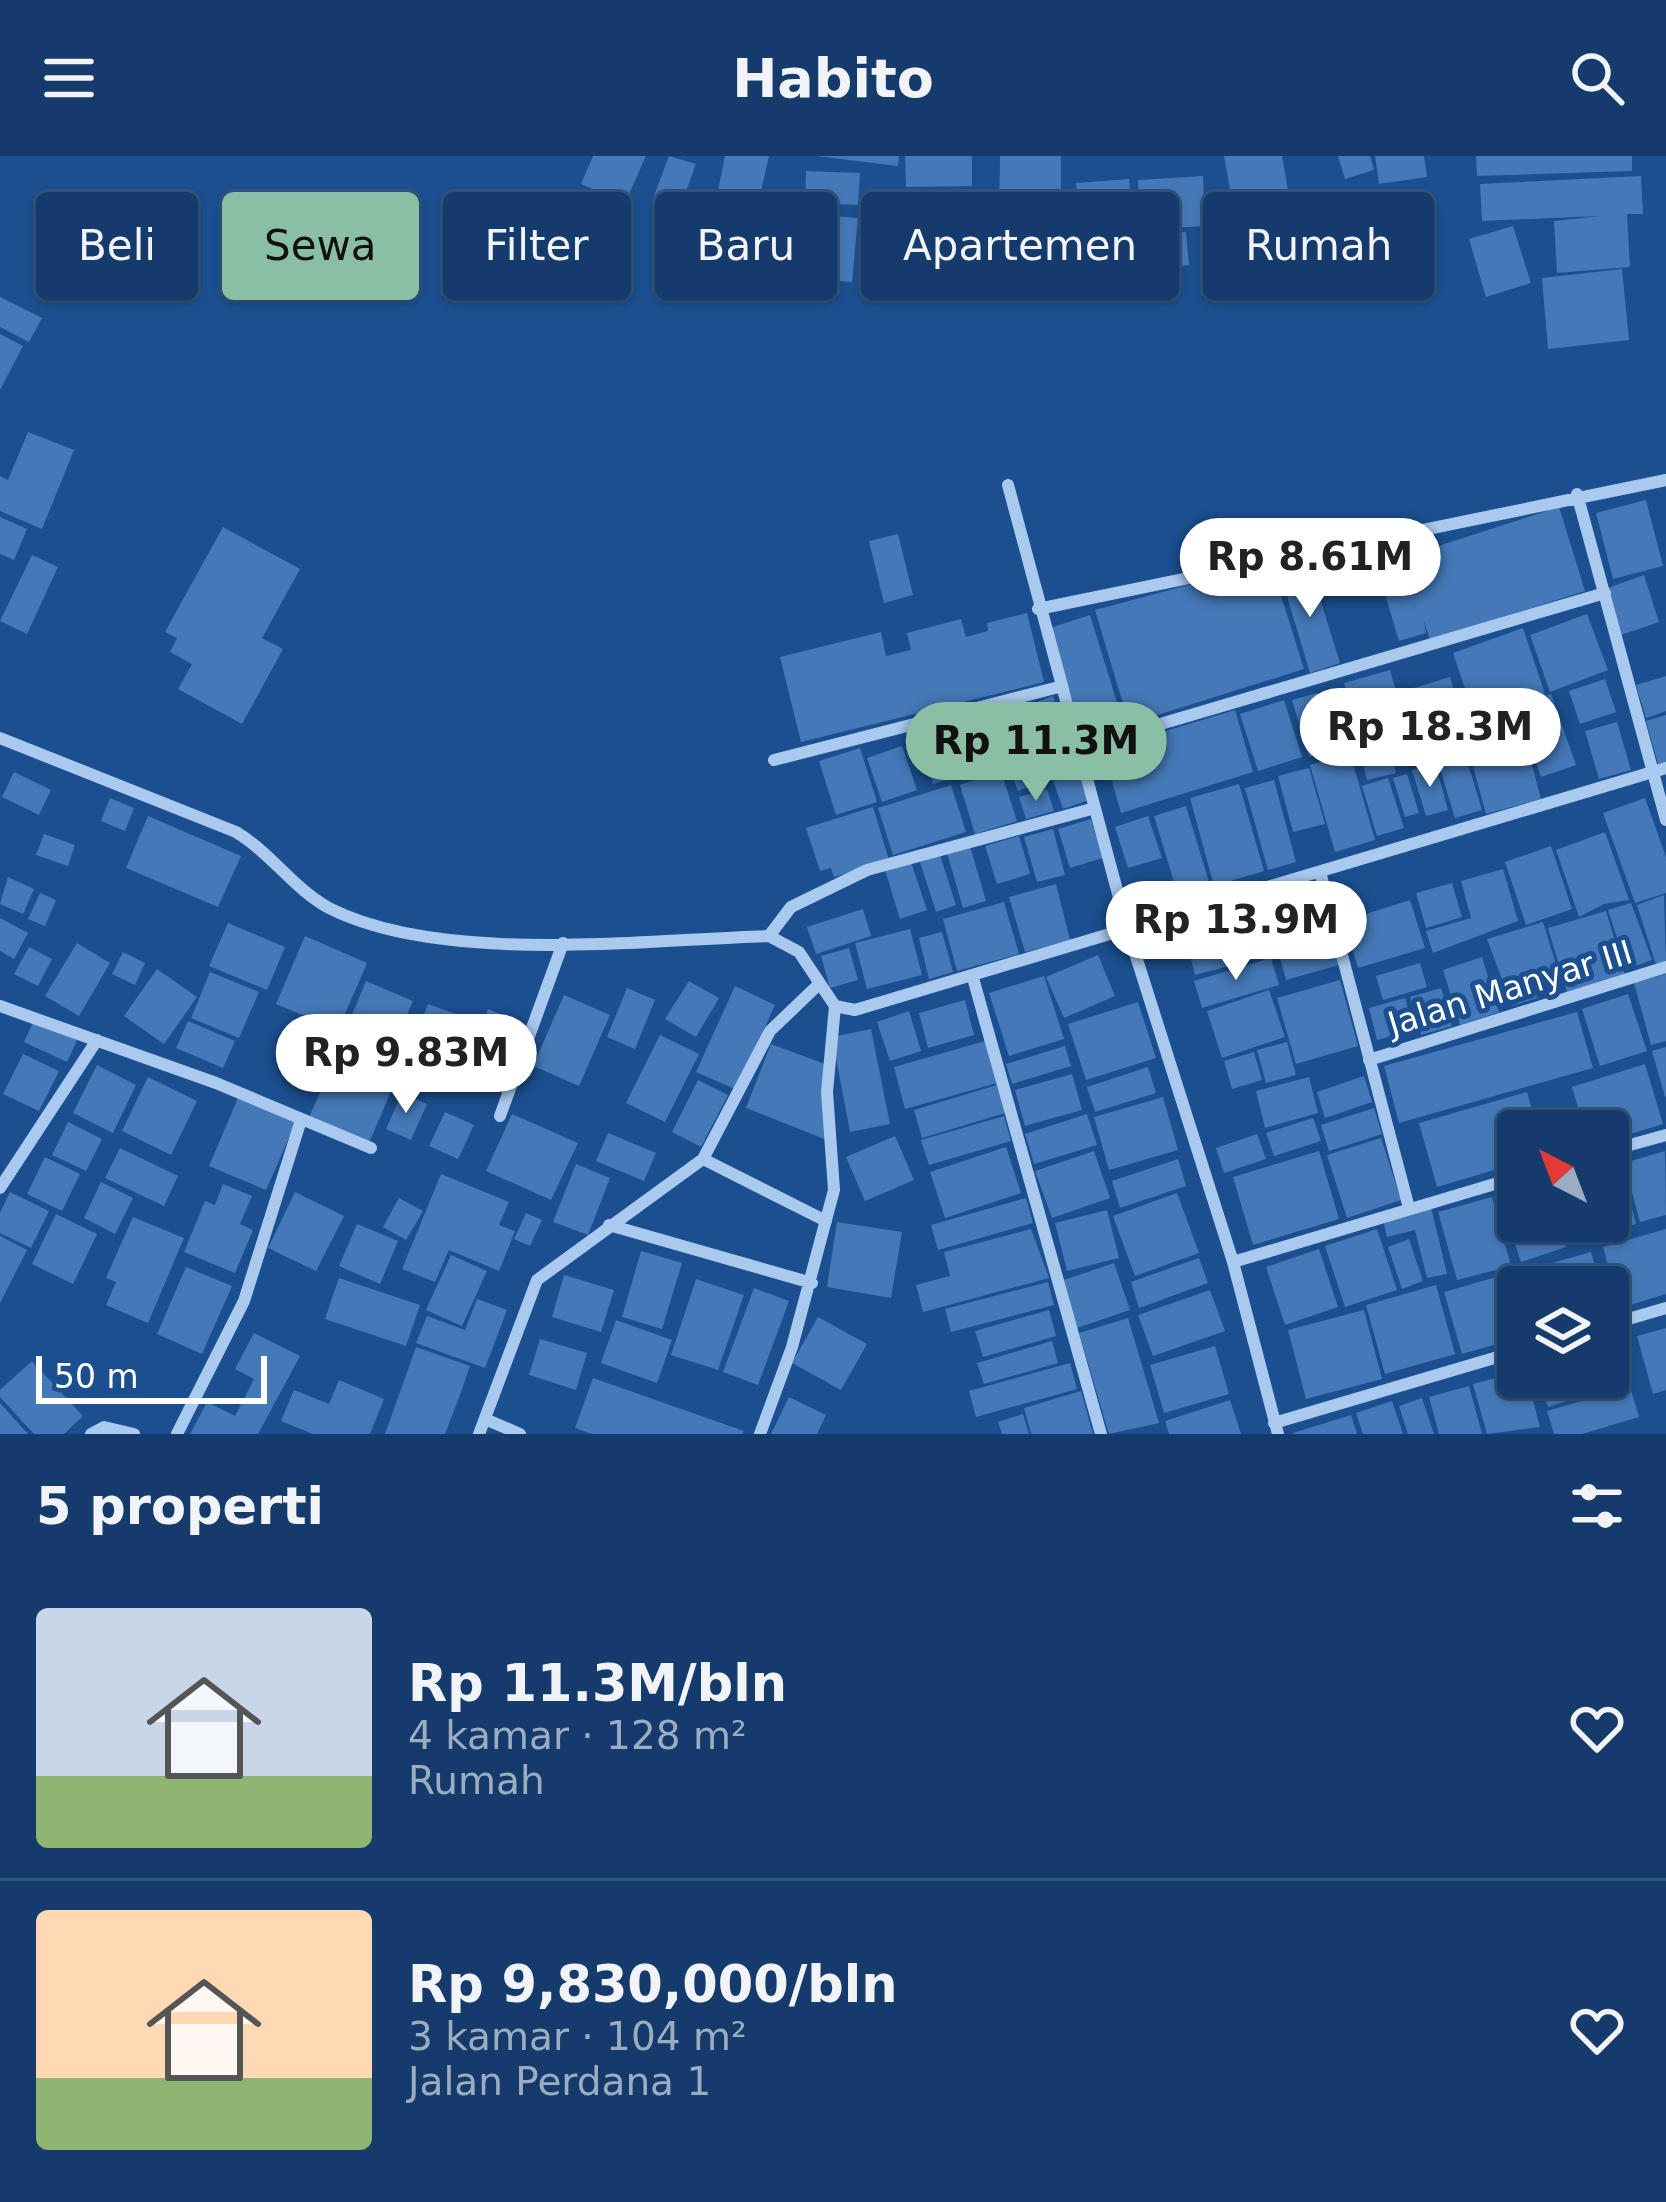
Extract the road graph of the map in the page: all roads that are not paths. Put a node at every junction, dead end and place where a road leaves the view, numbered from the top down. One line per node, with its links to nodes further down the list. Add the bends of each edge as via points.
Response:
1 (1666, 480): 3 (street)
2 (1007, 485): 5 (street)
3 (1577, 494): 4 (street); 5 (street)
4 (1605, 593): 8 (street); 10 (street)
5 (1038, 609): 6 (street)
6 (1059, 687): 8 (street); 9 (street)
7 (0, 737): 16 (street, via 236,832 324,905 368,925 417,936)
8 (1079, 748): 11 (street)
9 (774, 760)
10 (1659, 770): 12 (street); 13 (street)
11 (1095, 808): 14 (street); 15 (street, via 867,870 791,907)
12 (1666, 820)
13 (1320, 872): 14 (street); 23 (street)
14 (1128, 931): 18 (street); 35 (street)
15 (769, 936): 16 (street); 19 (street, via 799,952)
16 (563, 943): 24 (street)
17 (1666, 967): 23 (street, Jalan Manyar III)
18 (973, 977): 21 (street, via 855,1010); 48 (street)
19 (818, 985): 21 (street); 29 (street, via 770,1031)
20 (0, 1006): 22 (street)
21 (836, 1006): 33 (street, via 827,1092 835,1167)
22 (97, 1040): 25 (street); 31 (street)
23 (1369, 1060): 32 (street)
24 (500, 1116)
25 (301, 1120): 28 (street); 44 (street, via 244,1301)
26 (1666, 1135): 27 (street)
27 (1629, 1145)
28 (371, 1148)
29 (704, 1159): 33 (street); 34 (street)
30 (1497, 1183): 32 (street)
31 (0, 1188)
32 (1409, 1208): 35 (street)
33 (826, 1221): 36 (street)
34 (609, 1226): 36 (street); 40 (street, via 538,1280)
35 (1233, 1262): 41 (street)
36 (812, 1283): 47 (street)
37 (1666, 1308): 38 (street)
38 (1629, 1319)
39 (1497, 1359): 41 (street)
40 (485, 1419): 45 (street); 46 (street)
41 (1276, 1429)
42 (91, 1434): 43 (street, via 104,1427)
43 (134, 1434)
44 (177, 1434)
45 (479, 1434)
46 (520, 1434)
47 (760, 1434)
48 (1101, 1434)

